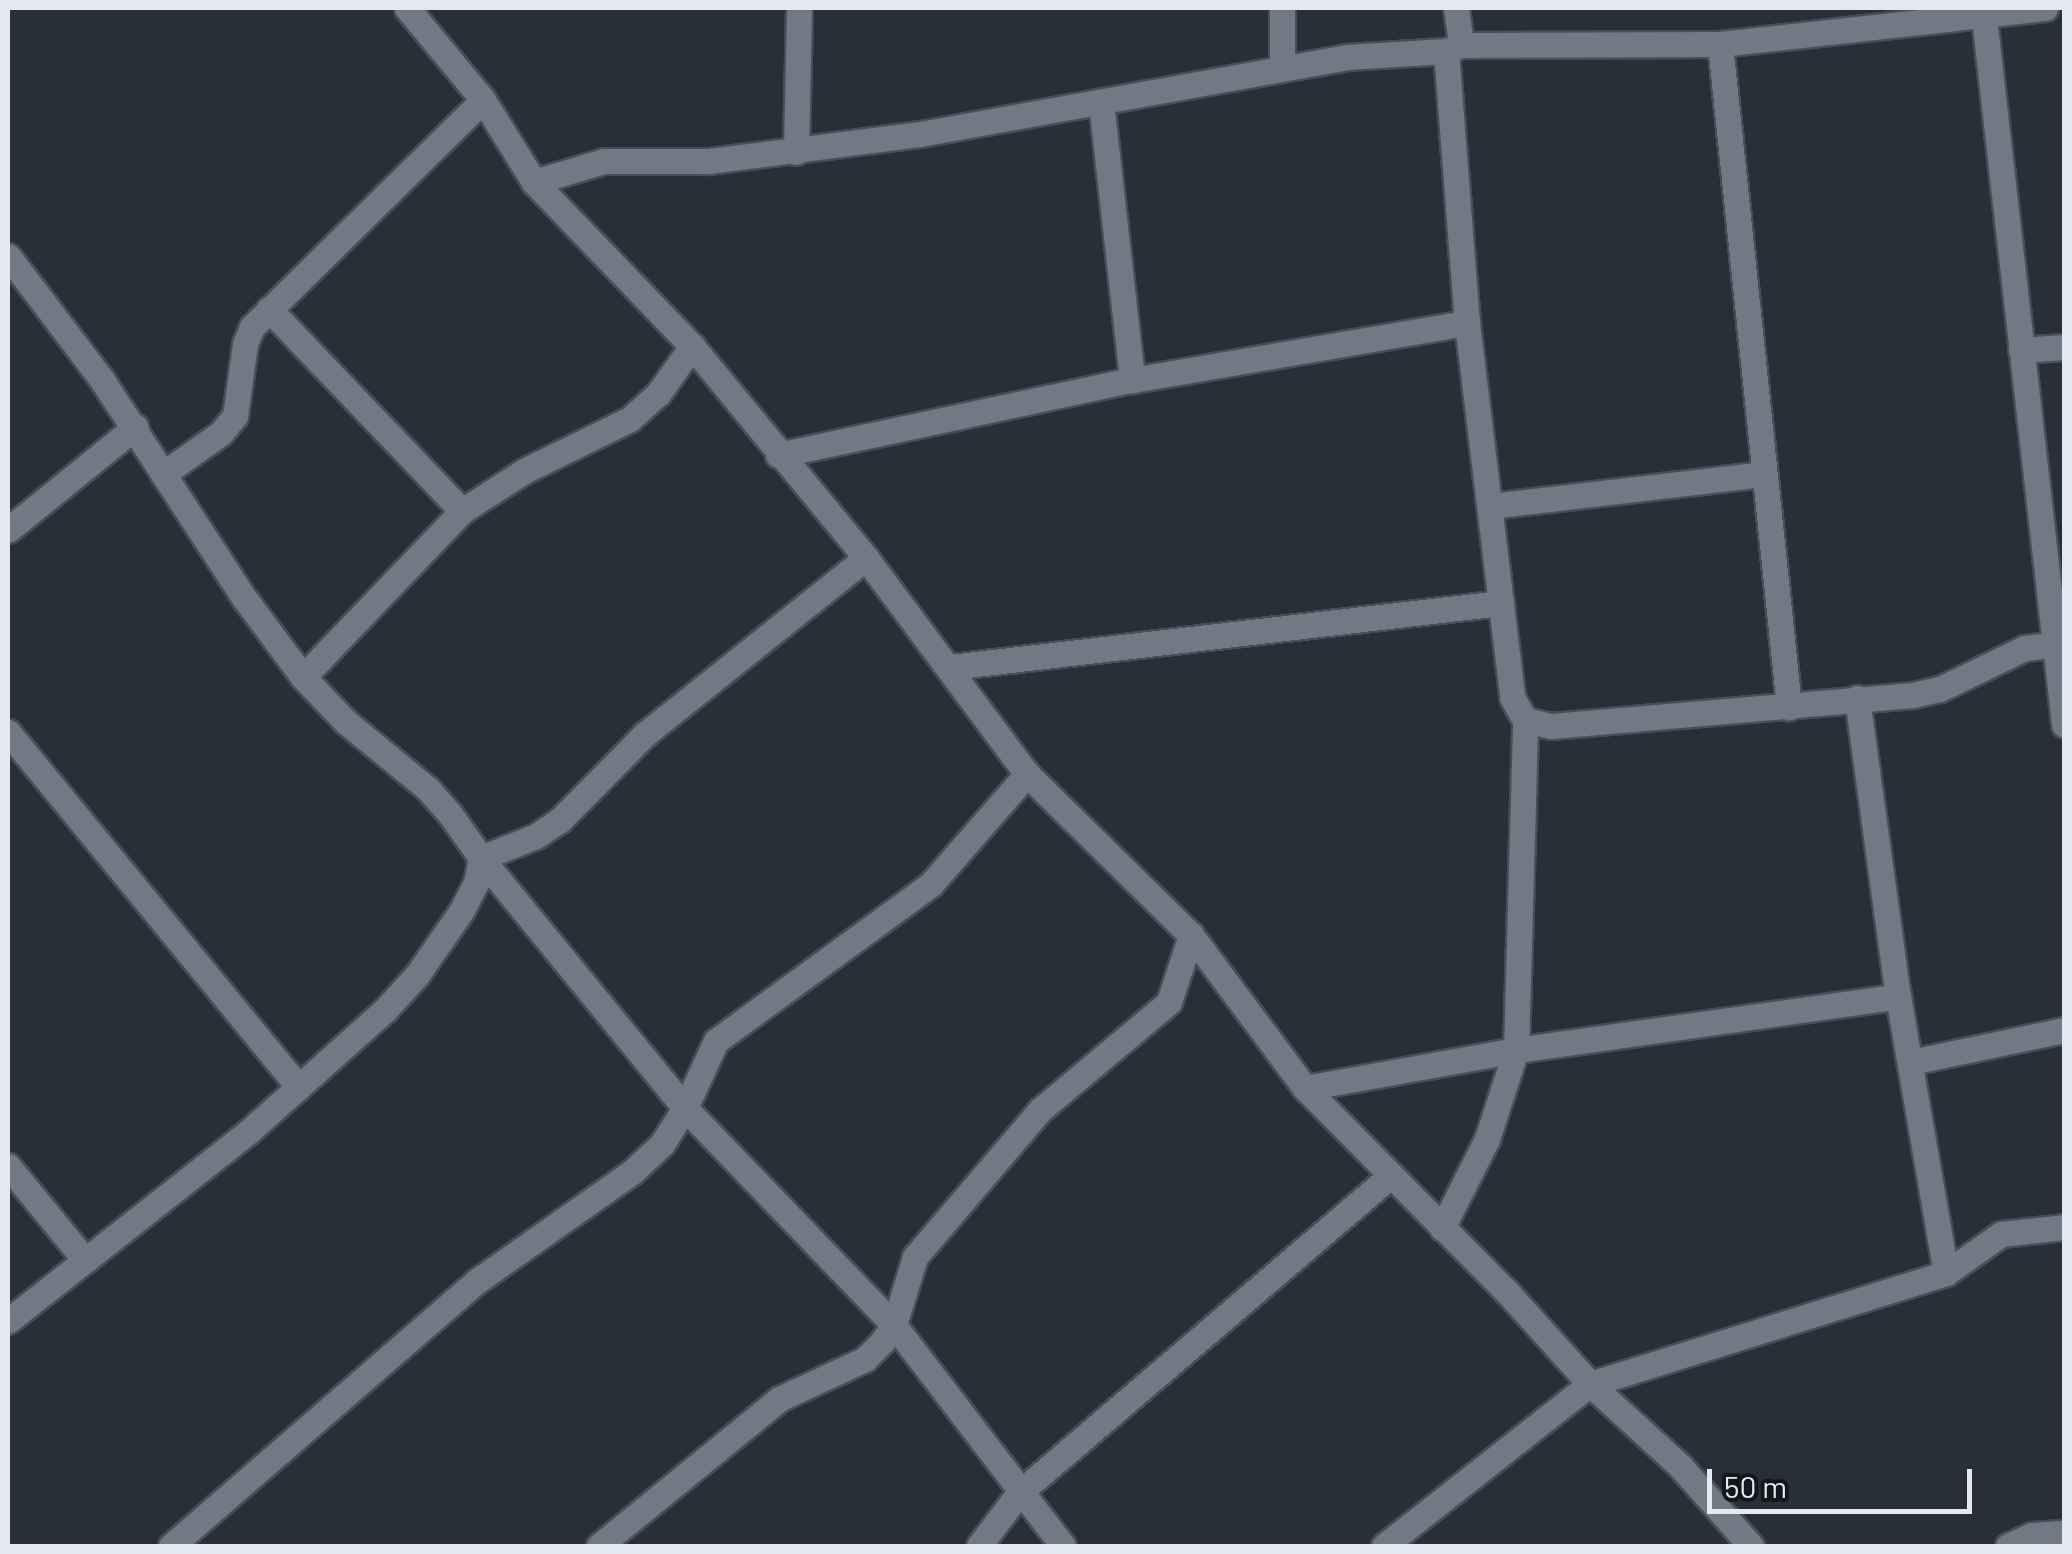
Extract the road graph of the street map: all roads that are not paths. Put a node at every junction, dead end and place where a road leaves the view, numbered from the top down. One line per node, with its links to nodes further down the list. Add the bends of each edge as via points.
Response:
1 (407, 8): 11 (street)
2 (799, 8): 13 (street)
3 (1282, 8): 10 (street)
4 (1456, 8): 9 (street)
5 (2045, 8): 6 (street)
6 (1984, 16): 7 (street); 20 (street)
7 (1826, 20): 8 (street)
8 (1720, 44): 9 (street); 25 (street)
9 (1454, 48): 10 (street); 17 (street)
10 (1282, 68): 12 (street)
11 (483, 100): 14 (street); 16 (street)
12 (1101, 102): 13 (street); 21 (street)
13 (796, 152): 14 (street, via 709,161 604,160)
14 (534, 182): 18 (street)
15 (8, 256): 22 (street)
16 (269, 309): 24 (street, via 245,344 235,416); 27 (street)
17 (1467, 323): 21 (street); 26 (street)
18 (692, 346): 23 (street); 27 (street, via 658,394 630,419)
19 (2064, 346): 20 (street)
20 (2020, 350): 31 (street)
21 (1132, 380): 23 (street)
22 (135, 428): 24 (street); 28 (street)
23 (778, 455): 29 (street)
24 (163, 474): 33 (street)
25 (1764, 474): 26 (street); 35 (street)
26 (1491, 506): 30 (street)
27 (462, 510): 33 (street)
28 (8, 530)
29 (866, 558): 32 (street); 40 (street, via 644,735 560,820)
30 (1501, 603): 32 (street); 36 (street, via 1512,697)
31 (2060, 643): 34 (street, via 2008,654 1940,689); 37 (street)
32 (950, 667): 39 (street)
33 (303, 676): 40 (street, via 346,722 428,790)
34 (1857, 698): 35 (street); 42 (street)
35 (1788, 707): 36 (street, via 1551,726)
36 (1524, 720): 44 (street)
37 (2064, 724)
38 (8, 732): 46 (street)
39 (1027, 774): 41 (street); 48 (street, via 930,884 716,1041)
40 (481, 858): 46 (street, via 462,910 417,975); 48 (street)
41 (1191, 935): 47 (street); 56 (street, via 1169,1002 1040,1110 915,1257)
42 (1898, 996): 44 (street); 45 (street)
43 (2064, 1030): 45 (street)
44 (1516, 1050): 47 (street); 52 (street, via 1487,1139)
45 (1911, 1062): 54 (street)
46 (299, 1087): 53 (street)
47 (1305, 1088): 50 (street)
48 (685, 1108): 56 (street); 60 (street, via 662,1144 632,1172 477,1281)
49 (8, 1166): 53 (street)
50 (1391, 1175): 52 (street); 58 (street)
51 (2064, 1227): 54 (street, via 2001,1234)
52 (1442, 1228): 57 (street)
53 (84, 1260): 55 (street)
54 (1946, 1273): 57 (street)
55 (8, 1321)
56 (894, 1326): 58 (street); 61 (street, via 864,1359 779,1399)
57 (1590, 1384): 64 (street); 65 (street, via 1680,1466)
58 (1019, 1493): 62 (street); 63 (street)
59 (2064, 1533): 66 (street, via 2032,1535)
60 (172, 1546)
61 (599, 1546)
62 (980, 1546)
63 (1063, 1546)
64 (1384, 1546)
65 (1751, 1546)
66 (2008, 1546)

